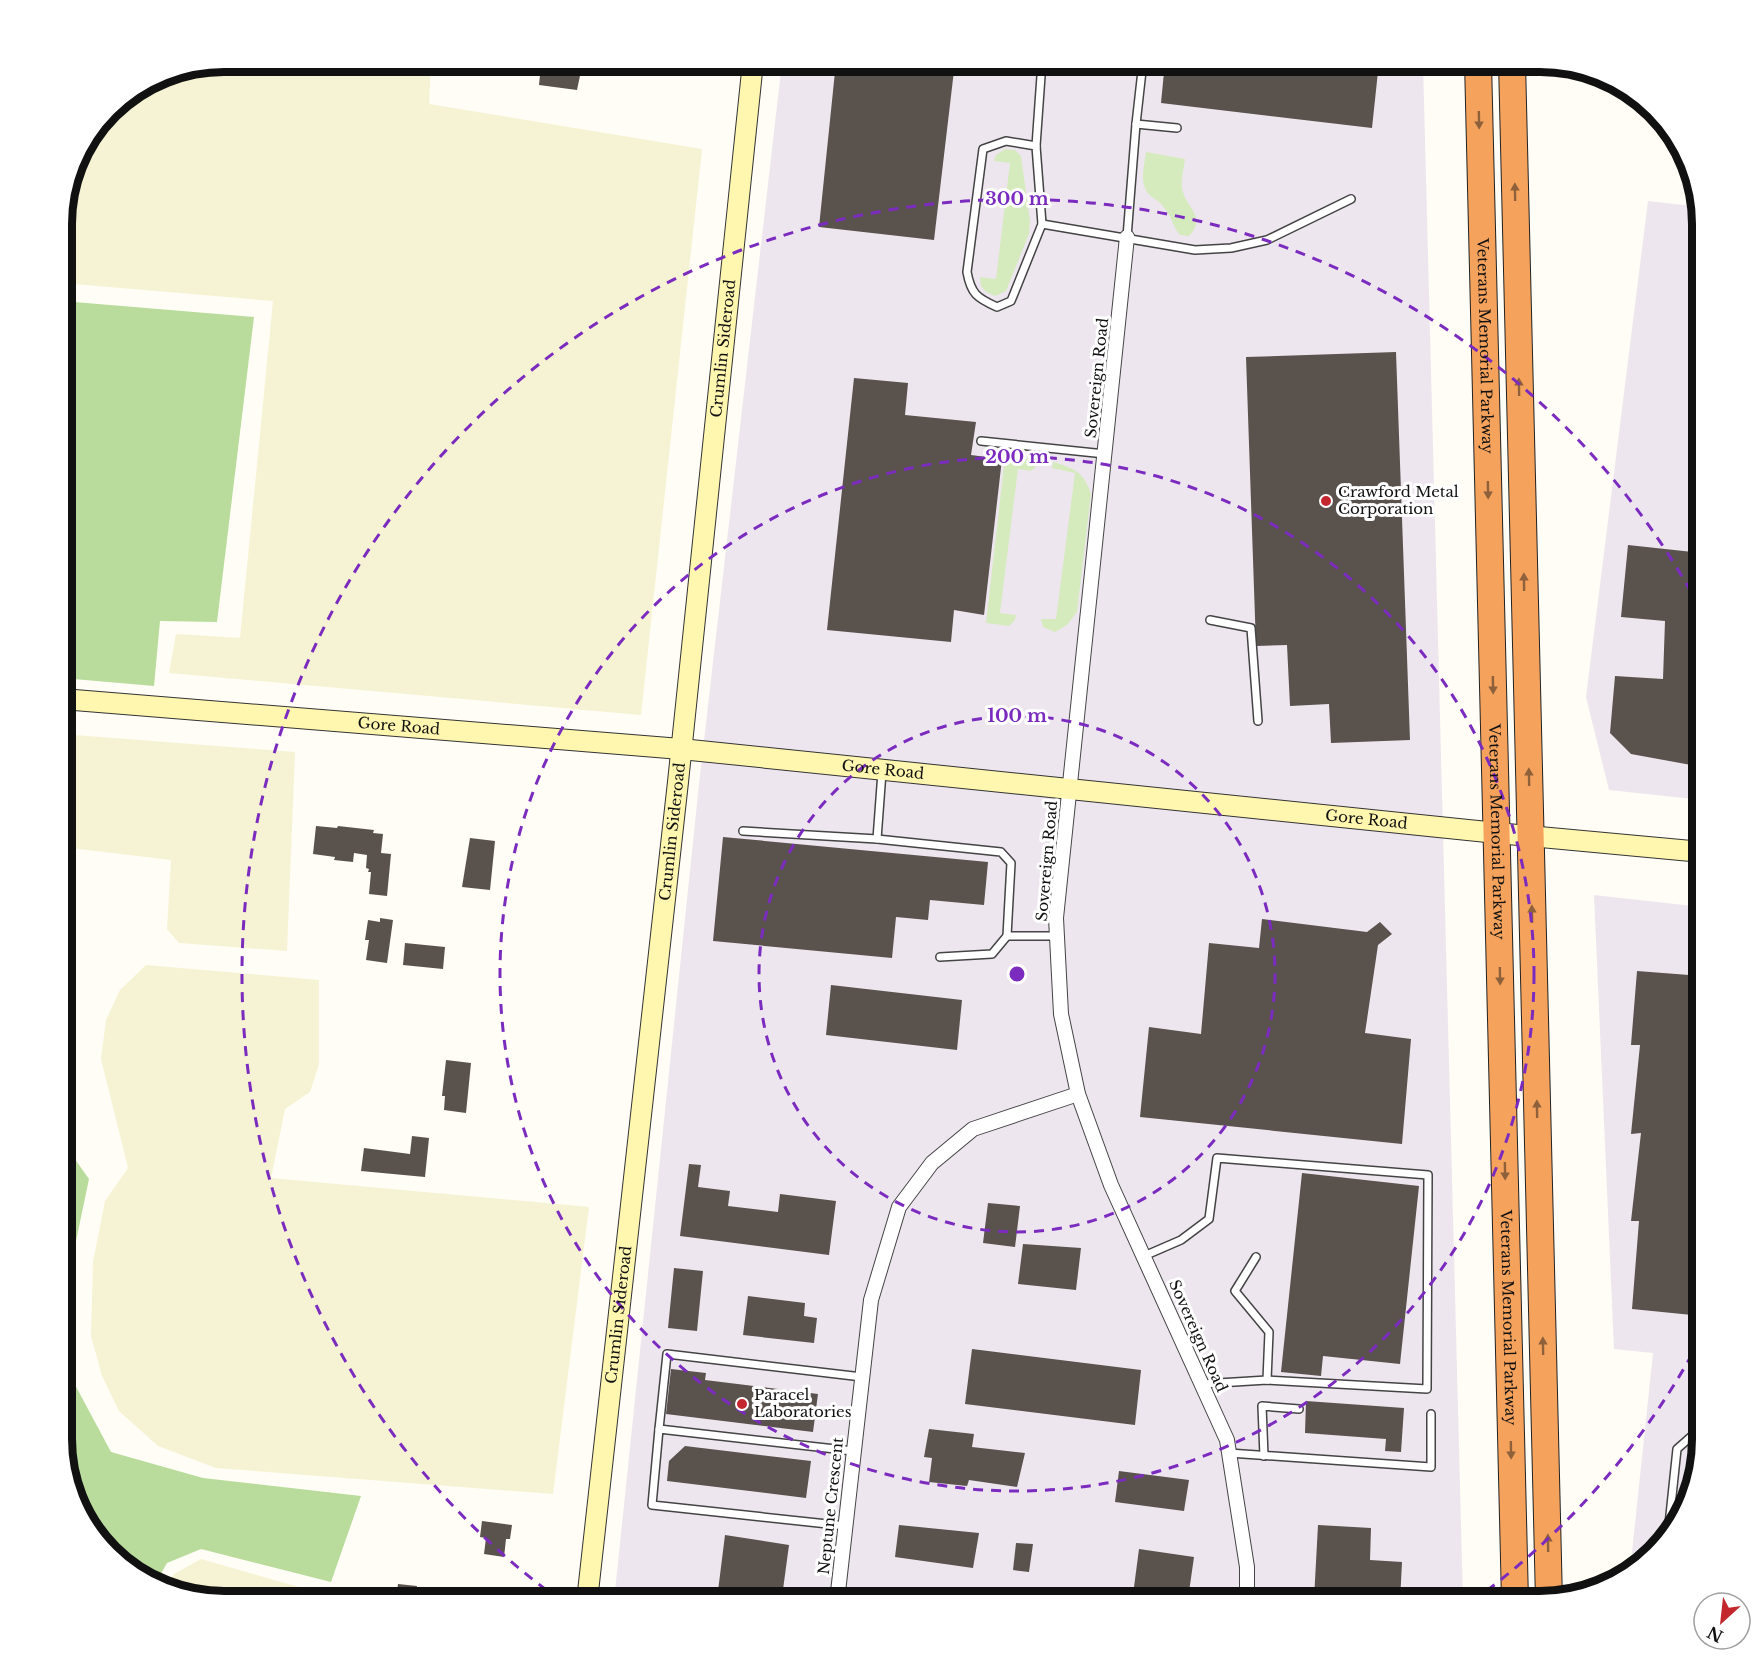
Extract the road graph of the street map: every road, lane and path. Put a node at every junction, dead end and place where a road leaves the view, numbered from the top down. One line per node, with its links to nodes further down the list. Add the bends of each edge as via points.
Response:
1 (752, 72): 17 (main road, Crumlin Sideroad)
2 (1041, 72): 8 (lane)
3 (1142, 72): 6 (lane)
4 (1478, 72): 21 (highway, Veterans Memorial Parkway, one-way to 21)
5 (1512, 72): 22 (highway, one-way to 5)
6 (1136, 124): 7 (lane); 11 (lane)
7 (1177, 128)
8 (1036, 147): 10 (lane); 10 (lane, via 1006,141 982,149 967,272 970,288 980,300 997,307 1011,301)
9 (1351, 199): 11 (lane, via 1267,240 1231,248 1195,250)
10 (1042, 224): 11 (lane)
11 (1127, 237): 13 (street, Sovereign Road)
12 (981, 441): 13 (lane)
13 (1105, 454): 19 (street, Sovereign Road)
14 (1210, 620): 16 (lane, via 1251,628)
15 (72, 700): 17 (main road, Gore Road)
16 (1258, 721)
17 (681, 749): 18 (main road, Gore Road); 43 (main road, Crumlin Sideroad)
18 (882, 770): 19 (main road, Gore Road); 23 (lane)
19 (1070, 788): 21 (main road, Gore Road); 26 (street, Sovereign Road)
20 (743, 831): 23 (lane)
21 (1497, 833): 22 (main road, Gore Road); 46 (highway, Veterans Memorial Parkway, one-way to 46)
22 (1530, 836): 24 (main road, Gore Road); 47 (highway, one-way to 22)
23 (877, 838): 25 (lane, via 1001,852 1011,863)
24 (1692, 851)
25 (1007, 936): 26 (lane); 27 (lane, via 992,954)
26 (1057, 936): 28 (street, Sovereign Road, via 1061,1014)
27 (940, 957)
28 (1078, 1094): 29 (street, Sovereign Road, via 1111,1185); 31 (street, Neptune Crescent, via 973,1129 932,1163 899,1207 871,1300)
29 (1144, 1256): 32 (lane, via 1181,1240 1209,1219 1217,1158 1428,1175 1427,1389); 33 (street, Sovereign Road)
30 (1256, 1257): 32 (lane, via 1235,1291 1269,1332)
31 (862, 1377): 36 (lane, via 667,1354); 38 (street, Neptune Crescent)
32 (1267, 1380): 33 (lane)
33 (1202, 1384): 39 (street, Sovereign Road)
34 (1299, 1409): 40 (lane, via 1262,1406)
35 (1431, 1414): 40 (lane, via 1431,1467)
36 (658, 1429): 38 (lane); 42 (lane, via 652,1505)
37 (1692, 1436): 41 (lane, via 1677,1449)
38 (853, 1451): 42 (street, Neptune Crescent)
39 (1229, 1453): 40 (lane); 45 (street, Sovereign Road, via 1247,1567)
40 (1264, 1456)
41 (1670, 1518)
42 (846, 1526): 44 (street, Neptune Crescent)
43 (588, 1591)
44 (838, 1591)
45 (1247, 1591)
46 (1515, 1591)
47 (1549, 1591)

